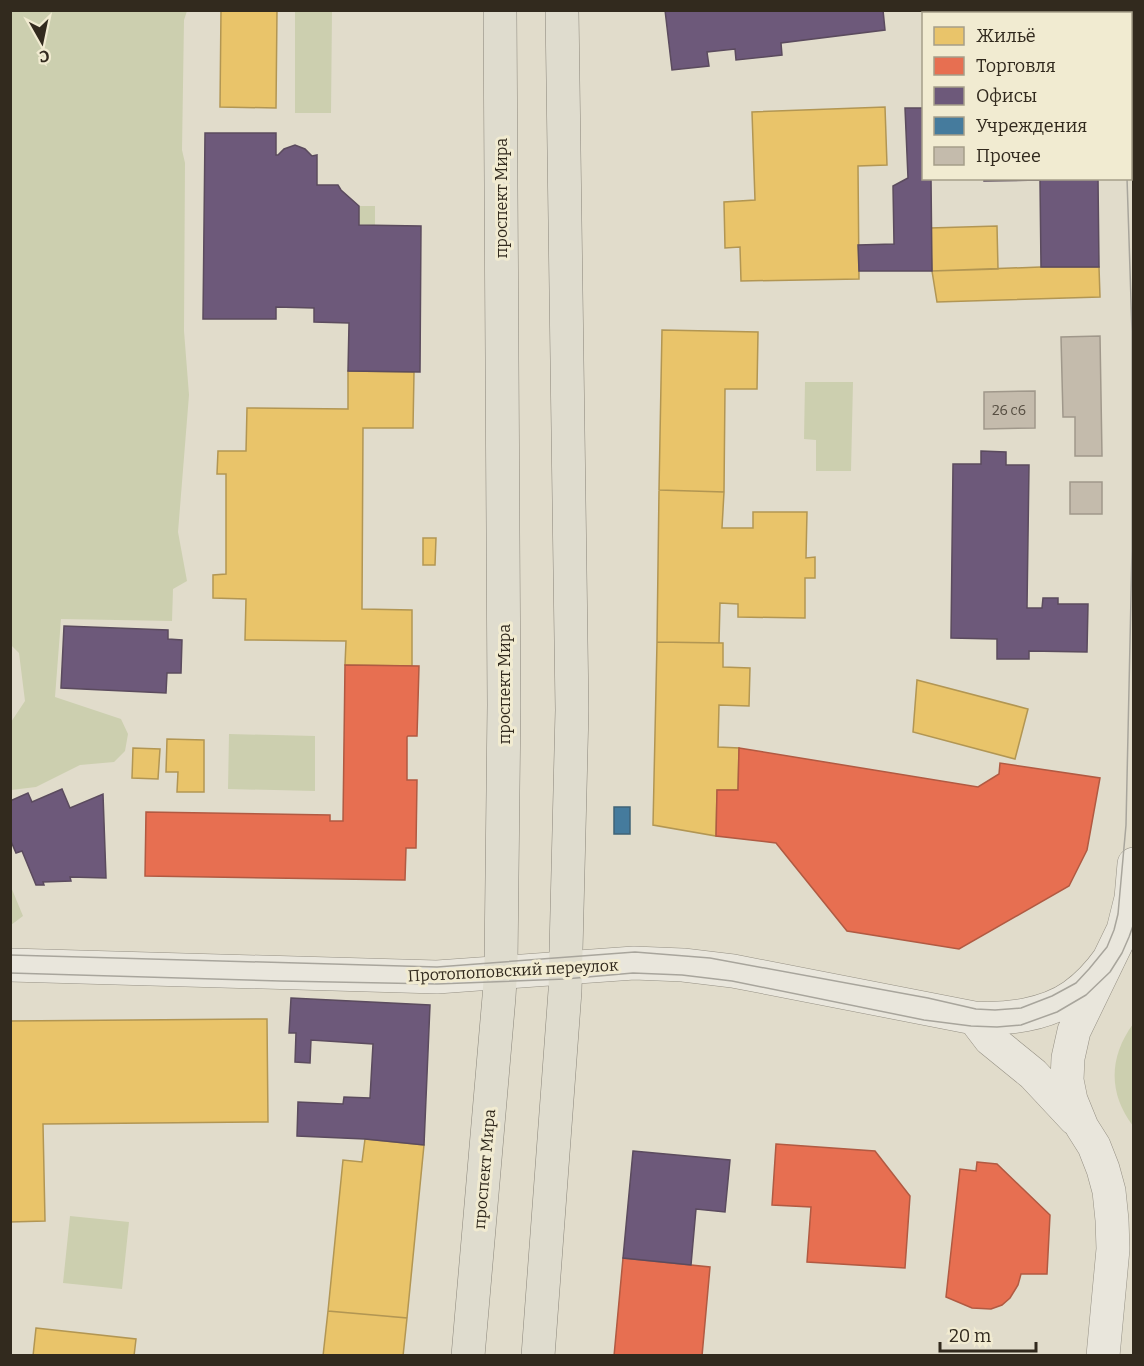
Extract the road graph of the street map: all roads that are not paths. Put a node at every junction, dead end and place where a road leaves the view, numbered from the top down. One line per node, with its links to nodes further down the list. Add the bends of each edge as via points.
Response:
1 (500, 10): 9 (main road, проспект Мира, via 504,705)
2 (562, 10): 8 (main road, via 572,699)
3 (1132, 33): 4 (street)
4 (1134, 78)
5 (1134, 864): 6 (street, via 1127,917)
6 (1109, 959): 10 (street, Протопоповский переулок, via 1072,996 1055,1006 1020,1017); 11 (street, via 1074,1031 1068,1058 1071,1100)
7 (10, 965): 9 (street, Протопоповский переулок, via 437,977)
8 (566, 969): 9 (street, Протопоповский переулок); 10 (street, Протопоповский переулок, via 634,963 733,971); 13 (main road)
9 (501, 972): 12 (main road, проспект Мира)
10 (974, 1018): 11 (street, via 990,1039 1033,1074)
11 (1082, 1127): 14 (street, via 1103,1169 1112,1220)
12 (468, 1356)
13 (538, 1356)
14 (1103, 1356)

